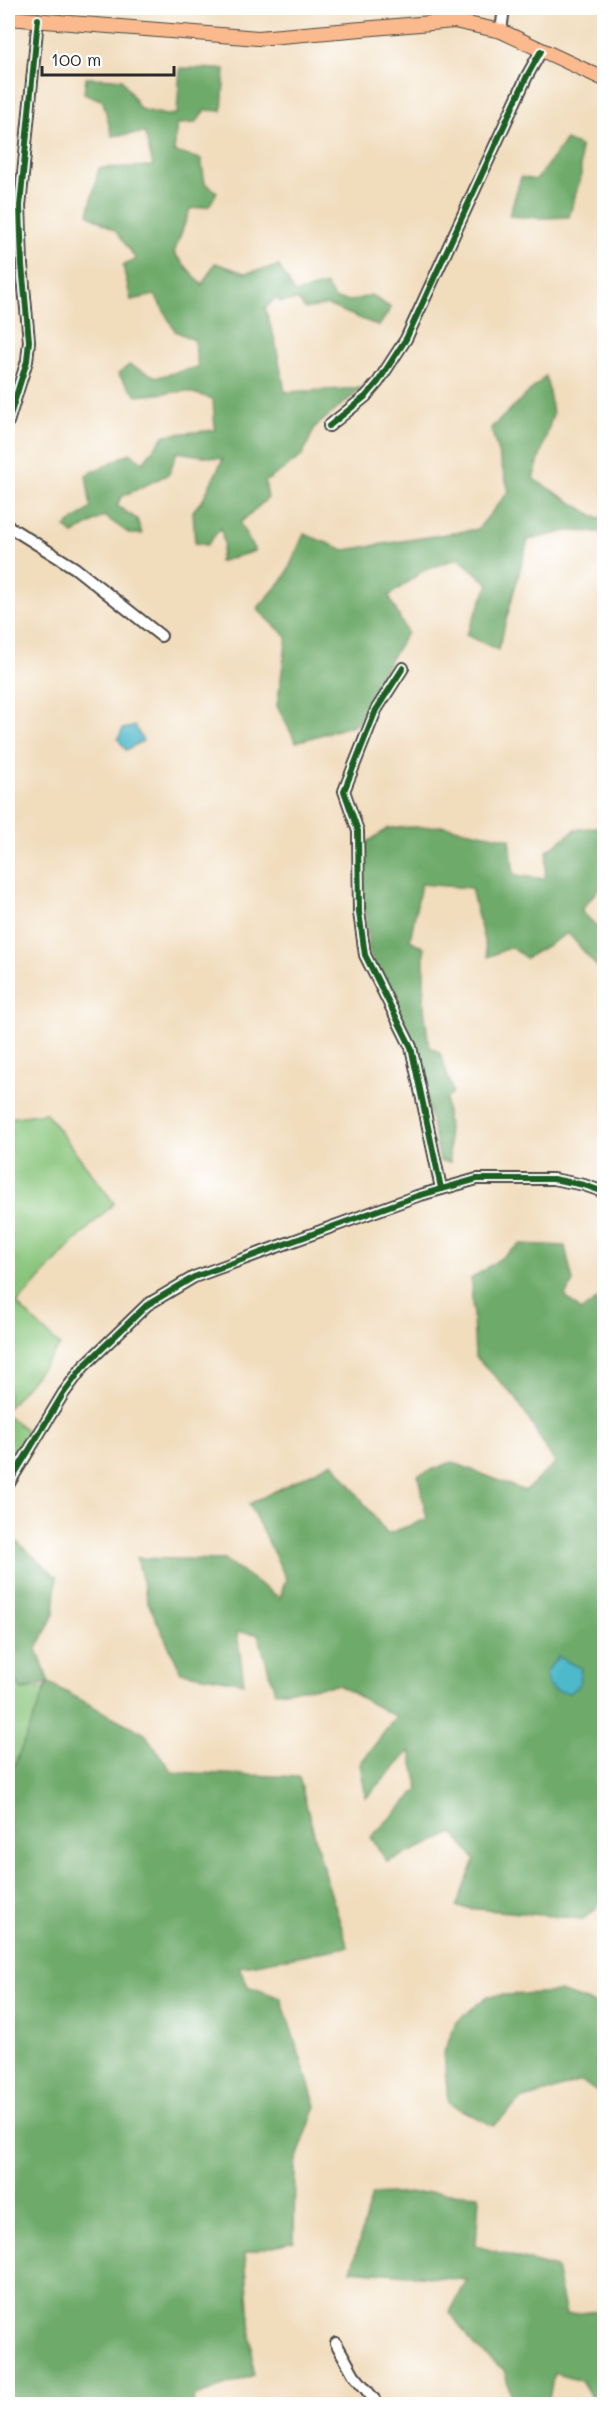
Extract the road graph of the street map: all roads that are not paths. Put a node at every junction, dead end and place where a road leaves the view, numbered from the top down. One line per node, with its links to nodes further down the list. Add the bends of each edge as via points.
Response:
1 (504, 8): 4 (street)
2 (8, 18): 3 (main road)
3 (38, 19): 4 (main road, via 238,37 440,21); 7 (street, via 20,206 27,361)
4 (501, 31): 5 (main road)
5 (541, 51): 6 (main road); 8 (street, via 406,339 366,396)
6 (604, 79)
7 (8, 422)
8 (329, 426)
9 (8, 526): 10 (street, via 75,568)
10 (161, 636)
11 (403, 668): 12 (street, via 376,710 344,791 358,831 359,912 365,955 411,1047)
12 (441, 1188): 13 (street, via 477,1179 524,1178 553,1179); 14 (street, via 194,1276 147,1305 83,1367)
13 (604, 1192)
14 (8, 1485)
15 (336, 2343): 16 (street, via 354,2375)
16 (378, 2404)

